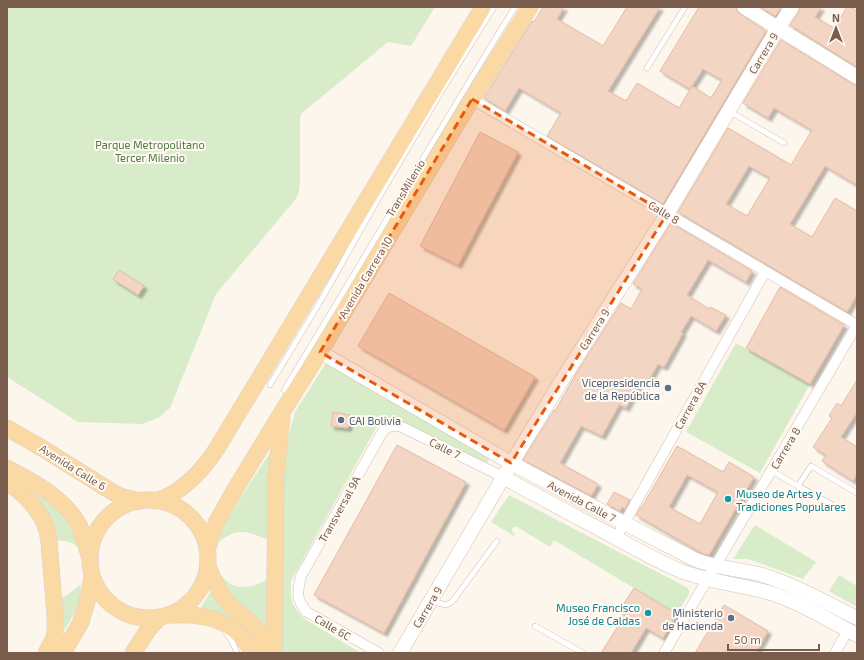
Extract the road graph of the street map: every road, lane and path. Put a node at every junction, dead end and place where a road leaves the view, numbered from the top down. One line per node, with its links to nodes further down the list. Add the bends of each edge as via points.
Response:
1 (483, 7): 30 (main road, via 206,465 177,491 164,498)
2 (494, 7): 18 (lane, TransMilenio, via 433,105)
3 (515, 7): 19 (lane, TransMilenio)
4 (530, 7): 11 (main road, Avenida Carrera 10, via 508,47)
5 (685, 7): 9 (lane)
6 (744, 7): 8 (street)
7 (792, 7): 8 (street, Carrera 9)
8 (778, 28): 10 (street); 12 (street, Carrera 9)
9 (647, 68)
10 (857, 77)
11 (472, 99): 14 (street, Calle 8); 17 (main road, Avenida Carrera 10)
12 (728, 110): 13 (lane); 14 (street, Carrera 9)
13 (784, 143)
14 (667, 214): 15 (street, Calle 8); 23 (street, Carrera 9, via 562,380)
15 (765, 272): 16 (street, Calle 8); 32 (street, Carrera 8A)
16 (857, 325): 25 (street, Carrera 8)
17 (320, 352): 20 (main road, Avenida Carrera 10); 23 (street, Avenida Calle 7)
18 (270, 385)
19 (284, 390)
20 (284, 409): 36 (main road, Avenida Carrera 10, via 222,511 212,532); 53 (main road, via 276,476)
21 (8, 427): 30 (main road, Avenida Calle 6, via 114,493)
22 (386, 427): 26 (street, Calle 7, via 402,427); 40 (street, Transversal 9A, via 301,576)
23 (514, 464): 26 (street, Carrera 9); 32 (street, Avenida Calle 7)
24 (7, 468): 35 (main road, via 44,490 68,509 79,526)
25 (772, 470): 28 (lane); 37 (street, Carrera 8)
26 (503, 477): 33 (street, Avenida Calle 7); 41 (street, Carrera 9)
27 (7, 481): 47 (main road, via 36,509 47,530 55,634)
28 (798, 486): 29 (lane, via 811,466); 31 (lane)
29 (857, 493)
30 (148, 501): 35 (main road, via 129,504 109,515 95,534); 36 (main road, via 168,504 190,517 199,527)
31 (831, 504)
32 (624, 523): 33 (street, Carrera 8A); 37 (street, Avenida Calle 7, via 689,557)
33 (616, 538): 39 (street, Avenida Calle 7, via 670,566)
34 (497, 541): 41 (lane, via 452,602 446,606)
35 (89, 556): 38 (main road)
36 (208, 558): 42 (main road, via 205,579 190,602 180,610); 52 (main road, via 216,585 224,598 255,627)
37 (715, 566): 39 (street, Carrera 8); 44 (street, Avenida Calle 7, via 772,578)
38 (92, 576): 42 (main road, via 97,590 117,609 145,619); 48 (main road, via 81,622)
39 (707, 580): 46 (street, Avenida Calle 7, via 779,596); 57 (street, Carrera 8)
40 (298, 593): 54 (street, Calle 6C, via 299,600 307,612)
41 (430, 601): 55 (street, Carrera 9)
42 (164, 616): 43 (main road, via 188,614); 49 (main road, via 148,630)
43 (212, 618): 50 (lane, via 225,631); 51 (main road, via 237,632)
44 (857, 618)
45 (535, 626): 56 (lane)
46 (853, 633): 58 (street)
47 (46, 653)
48 (63, 653)
49 (133, 653)
50 (237, 653)
51 (253, 653)
52 (269, 653)
53 (274, 653)
54 (379, 653)
55 (400, 653)
56 (583, 653)
57 (664, 653)
58 (836, 653)

